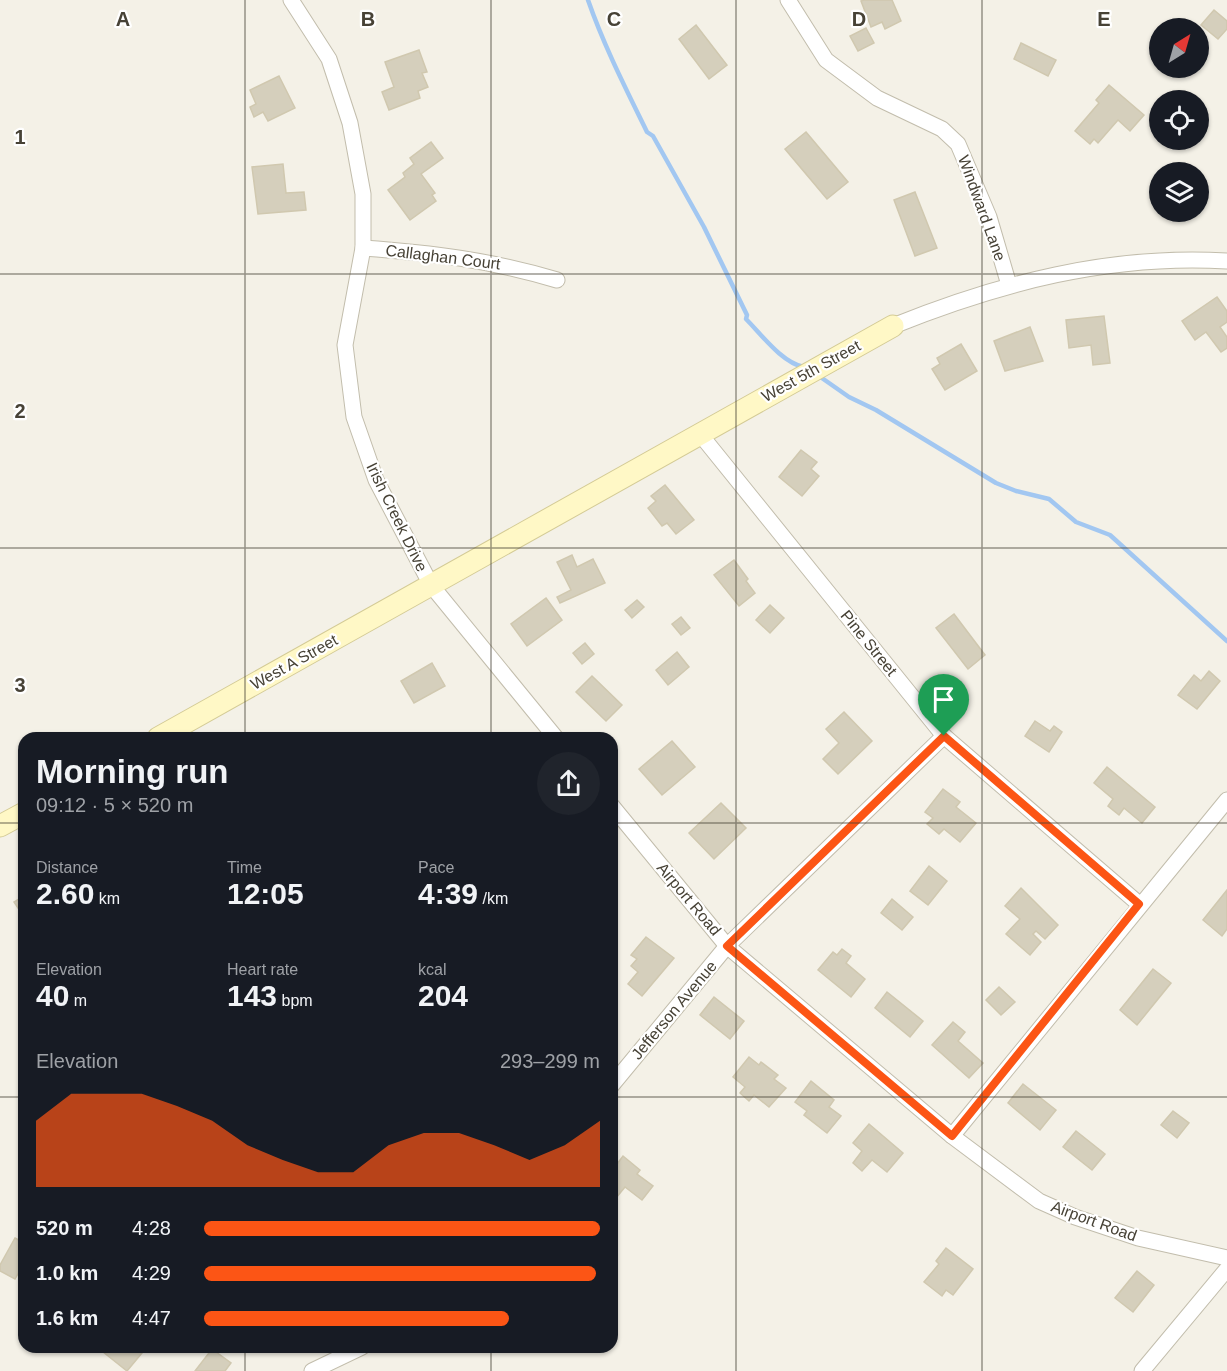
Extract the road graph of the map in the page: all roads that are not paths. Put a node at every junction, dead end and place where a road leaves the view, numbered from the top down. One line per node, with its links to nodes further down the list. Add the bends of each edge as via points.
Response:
1 (291, 0): 3 (street, Irish Creek Drive, via 329,59 350,123 363,194)
2 (788, 0): 6 (street, Windward Lane, via 826,60 877,99 942,129 958,144 989,217)
3 (363, 248): 5 (street, Callaghan Court, via 506,264); 9 (street, Irish Creek Drive, via 345,345 354,417 376,480)
4 (1227, 261): 6 (street, West 5th Street, via 1143,261 1087,268)
5 (557, 280)
6 (1010, 285): 7 (street, West 5th Street)
7 (893, 326): 8 (street, West 5th Street)
8 (700, 434): 9 (street, West 5th Street); 12 (street, Pine Street)
9 (431, 585): 10 (street, West A Street); 11 (street)
10 (169, 732)
11 (551, 732)
12 (944, 736): 17 (street, Pine Street); 18 (street, Jefferson Avenue)
13 (1227, 800): 17 (street)
14 (618, 813): 18 (street, Airport Road)
15 (18, 816): 16 (street)
16 (0, 826)
17 (1139, 904): 20 (street)
18 (727, 946): 19 (street, Jefferson Avenue); 20 (street, Airport Road)
19 (618, 1078)
20 (952, 1136): 21 (street, Airport Road, via 1039,1201 1075,1217 1138,1238)
21 (1227, 1258)
22 (1227, 1269): 25 (street)
23 (350, 1353): 24 (street)
24 (312, 1371)
25 (1142, 1371)

